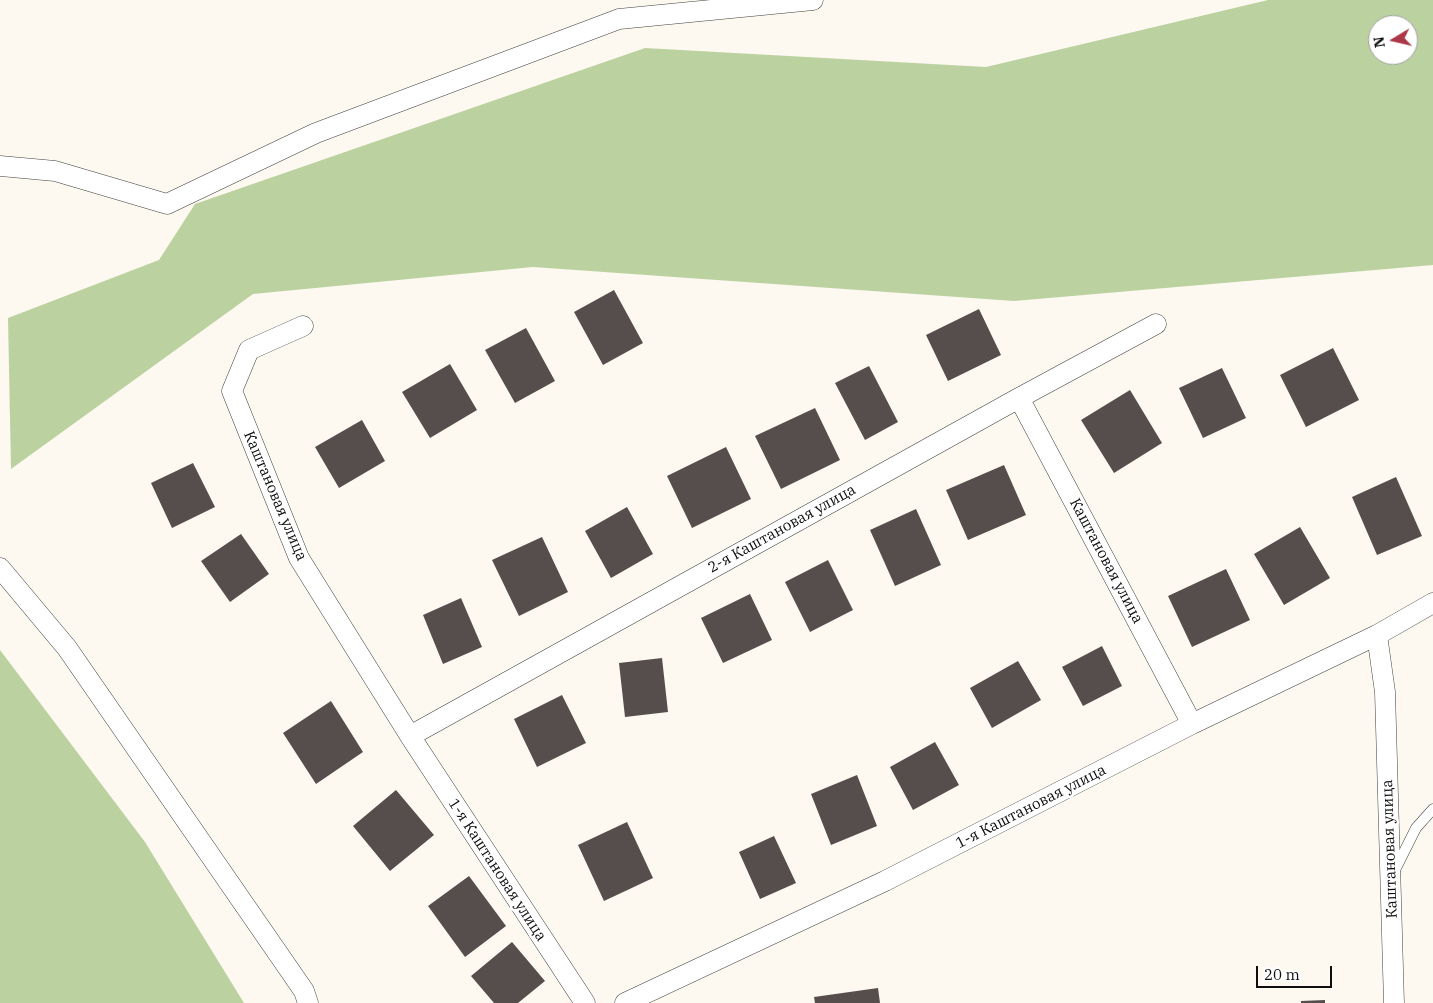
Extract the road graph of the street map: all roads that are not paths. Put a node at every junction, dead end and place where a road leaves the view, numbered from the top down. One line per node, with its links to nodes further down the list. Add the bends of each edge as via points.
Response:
1 (813, 0): 2 (street, via 619,19 316,132 168,204 55,171)
2 (0, 166)
3 (1156, 324): 5 (street, 2-я Каштановая улица)
4 (303, 326): 10 (street, Каштановая улица, via 249,350 232,391 299,558)
5 (1019, 398): 9 (street, Каштановая улица); 10 (street, 2-я Каштановая улица)
6 (0, 568): 13 (street, via 67,648 304,991)
7 (1433, 602): 8 (street, 1-я Каштановая улица)
8 (1376, 636): 9 (street, 1-я Каштановая улица); 12 (street, Каштановая улица, via 1386,692)
9 (1192, 724): 15 (street, 1-я Каштановая улица, via 885,881)
10 (410, 736): 14 (street, 1-я Каштановая улица)
11 (1433, 809): 12 (lane, via 1416,828)
12 (1390, 880): 16 (street, Каштановая улица)
13 (308, 1003)
14 (585, 1003)
15 (625, 1003)
16 (1394, 1003)

